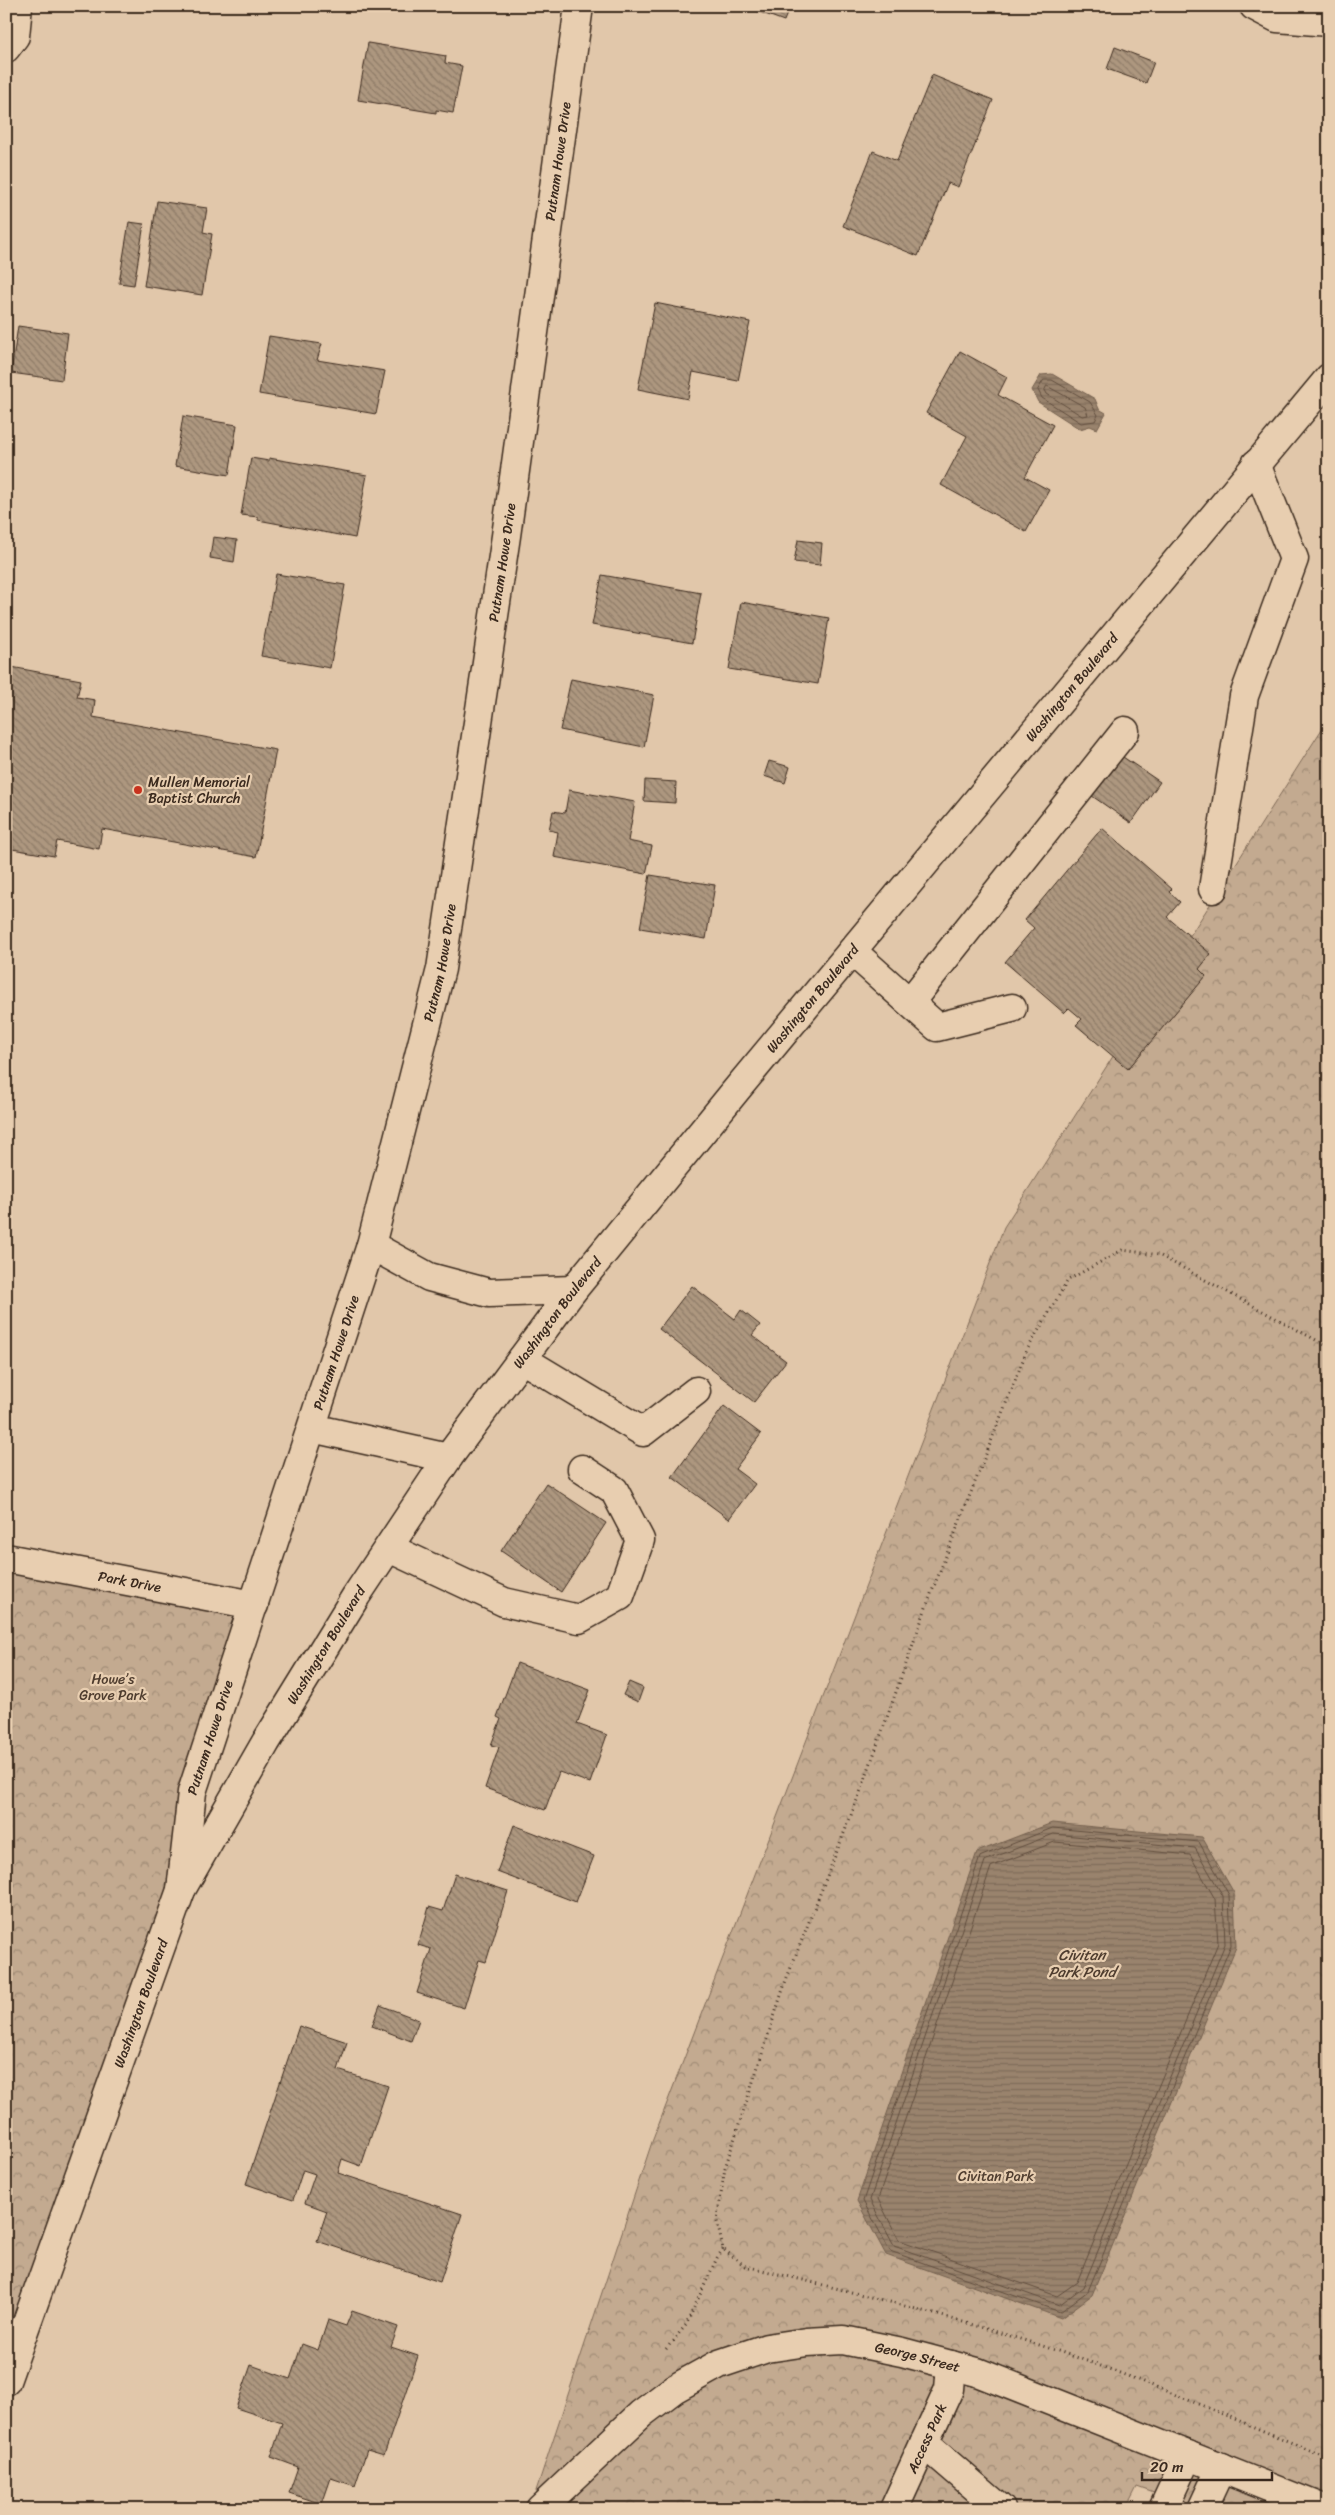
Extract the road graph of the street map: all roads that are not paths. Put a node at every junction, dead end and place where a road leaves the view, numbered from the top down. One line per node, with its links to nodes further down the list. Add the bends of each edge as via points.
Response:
1 (18, 6): 5 (street, via 15,36)
2 (579, 6): 13 (street, Putnam Howe Drive, via 507,527 441,969)
3 (1254, 6): 4 (street, via 1277,18)
4 (1329, 22)
5 (6, 48)
6 (1329, 378): 7 (street, Washington Boulevard)
7 (1256, 464): 9 (street, via 1294,559 1244,696); 10 (street, Washington Boulevard)
8 (1125, 731): 11 (street)
9 (1213, 889)
10 (852, 951): 11 (street); 14 (street, Washington Boulevard)
11 (910, 1002): 12 (street, via 938,1027)
12 (1012, 1008)
13 (371, 1246): 14 (street, via 429,1277 489,1293); 17 (street, Putnam Howe Drive)
14 (573, 1290): 15 (street, Washington Boulevard)
15 (522, 1359): 16 (street, via 643,1432); 18 (street, Washington Boulevard)
16 (696, 1391)
17 (312, 1428): 18 (street); 22 (street, Putnam Howe Drive)
18 (448, 1458): 20 (street, Washington Boulevard)
19 (582, 1469): 20 (street, via 614,1490 640,1540 620,1596 579,1619 504,1602)
20 (388, 1548): 23 (street, Washington Boulevard, via 266,1742)
21 (6, 1558): 22 (street, Park Drive)
22 (254, 1605): 23 (street, Putnam Howe Drive, via 192,1792)
23 (181, 1890): 25 (street, Washington Boulevard)
24 (950, 2365): 26 (street, Access Park, via 949,2389); 27 (street, George Street, via 976,2372); 29 (street, George Street, via 843,2340 767,2348 719,2364 674,2389 641,2414)
25 (6, 2381)
26 (924, 2443): 30 (street, Access Park); 31 (street)
27 (1188, 2455): 28 (street, George Street); 32 (street)
28 (1221, 2468): 33 (street); 34 (street, George Street)
29 (540, 2509)
30 (894, 2509)
31 (1001, 2509)
32 (1163, 2509)
33 (1202, 2509)
34 (1324, 2509)

